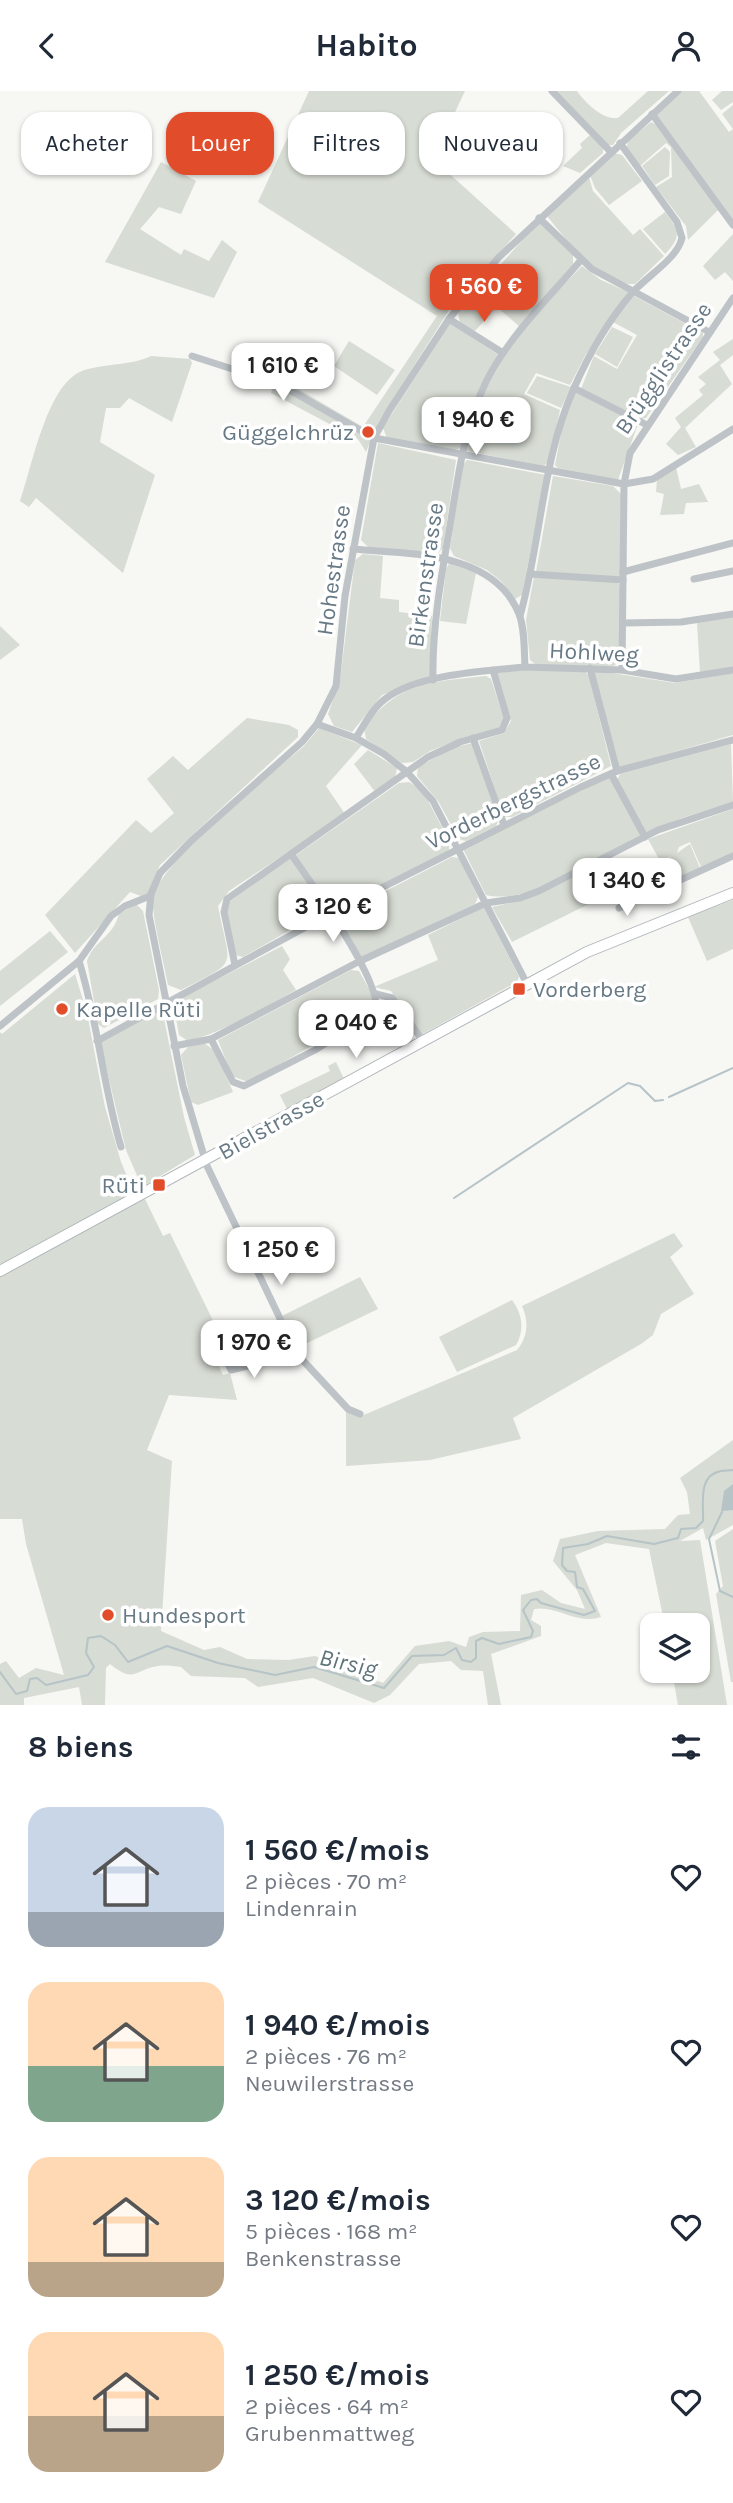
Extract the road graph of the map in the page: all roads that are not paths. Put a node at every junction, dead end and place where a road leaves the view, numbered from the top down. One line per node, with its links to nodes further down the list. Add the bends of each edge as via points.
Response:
1 (552, 91): 5 (street)
2 (678, 91): 3 (street, Hohestrasse)
3 (652, 114): 4 (street, Hohestrasse); 7 (street)
4 (620, 143): 5 (street, Hohestrasse); 9 (street, via 682,232 677,249)
5 (610, 151): 6 (street, Hohestrasse)
6 (539, 218): 8 (street); 11 (street, Hohestrasse, via 498,258)
7 (733, 225)
8 (581, 260): 9 (street); 13 (street, Birkenstrasse)
9 (633, 292): 12 (street); 15 (street, via 594,348)
10 (733, 298): 12 (street, Brügglistrasse)
11 (449, 319): 13 (street); 18 (street, Hohestrasse)
12 (709, 332): 16 (street, Brügglistrasse)
13 (503, 353): 19 (street, Birkenstrasse, via 477,403)
14 (192, 356): 18 (street, via 279,384)
15 (574, 388): 16 (street); 20 (street)
16 (647, 425): 21 (street, Brügglistrasse, via 630,453)
17 (732, 432): 21 (street, via 653,479)
18 (374, 438): 19 (street); 23 (street, Hohestrasse)
19 (462, 454): 20 (street); 24 (street, Birkenstrasse)
20 (551, 471): 21 (street); 26 (street)
21 (624, 484): 27 (street, Brügglistrasse)
22 (733, 543): 27 (street)
23 (353, 549): 24 (street); 38 (street, Hohestrasse, via 336,685)
24 (444, 558): 30 (street, via 490,578); 37 (street, Birkenstrasse, via 432,651)
25 (733, 571): 28 (street)
26 (530, 574): 27 (street); 30 (street)
27 (623, 576): 31 (street, Brügglistrasse)
28 (694, 579)
29 (733, 614): 31 (street, via 681,622)
30 (520, 616): 32 (street, Hohlweg)
31 (623, 623): 35 (street, Brügglistrasse)
32 (525, 667): 33 (street, Hohlweg); 34 (street)
33 (590, 668): 35 (street, Hohlweg); 43 (street)
34 (493, 670): 37 (street); 40 (street, via 507,725)
35 (622, 670): 36 (street, Hohlweg, via 676,679)
36 (733, 670)
37 (433, 680): 39 (street, via 383,701)
38 (317, 725): 39 (street); 51 (street, Hohestrasse, via 191,841 160,873)
39 (356, 738): 42 (street)
40 (473, 738): 42 (street, via 428,757); 45 (street)
41 (733, 740): 43 (street, Vorderbergstrasse)
42 (407, 772): 47 (street, via 433,801); 48 (street)
43 (614, 772): 45 (street, Vorderbergstrasse); 46 (street)
44 (733, 805): 46 (street)
45 (504, 825): 47 (street, Vorderbergstrasse)
46 (645, 837): 52 (street, via 540,891)
47 (458, 848): 52 (street); 54 (street, Vorderbergstrasse)
48 (291, 854): 54 (street); 57 (street, via 227,899 224,912)
49 (733, 856): 53 (street)
50 (733, 893): 58 (main road, Bielstrasse, via 611,941)
51 (151, 894): 55 (street, via 117,911); 60 (street, via 149,915)
52 (486, 903): 56 (street); 58 (street)
53 (619, 908)
54 (332, 913): 56 (street); 57 (street, Vorderbergstrasse)
55 (79, 961): 61 (street); 63 (street)
56 (359, 961): 59 (street); 62 (street)
57 (235, 965): 60 (street, Vorderbergstrasse)
58 (527, 984): 64 (main road, Bielstrasse)
59 (376, 994): 62 (street, via 375,1012 315,1050 244,1086 233,1082); 64 (street, via 392,998)
60 (168, 1002): 63 (street, Vorderbergstrasse); 65 (street)
61 (0, 1027)
62 (211, 1038): 65 (street)
63 (97, 1041): 66 (street)
64 (423, 1041): 67 (main road, Bielstrasse)
65 (174, 1046): 67 (street, via 191,1122)
66 (121, 1146)
67 (205, 1160): 68 (main road, Bielstrasse); 69 (street)
68 (0, 1271)
69 (297, 1354): 70 (street, via 231,1370); 71 (street, via 348,1409)
70 (227, 1362)
71 (360, 1414)

